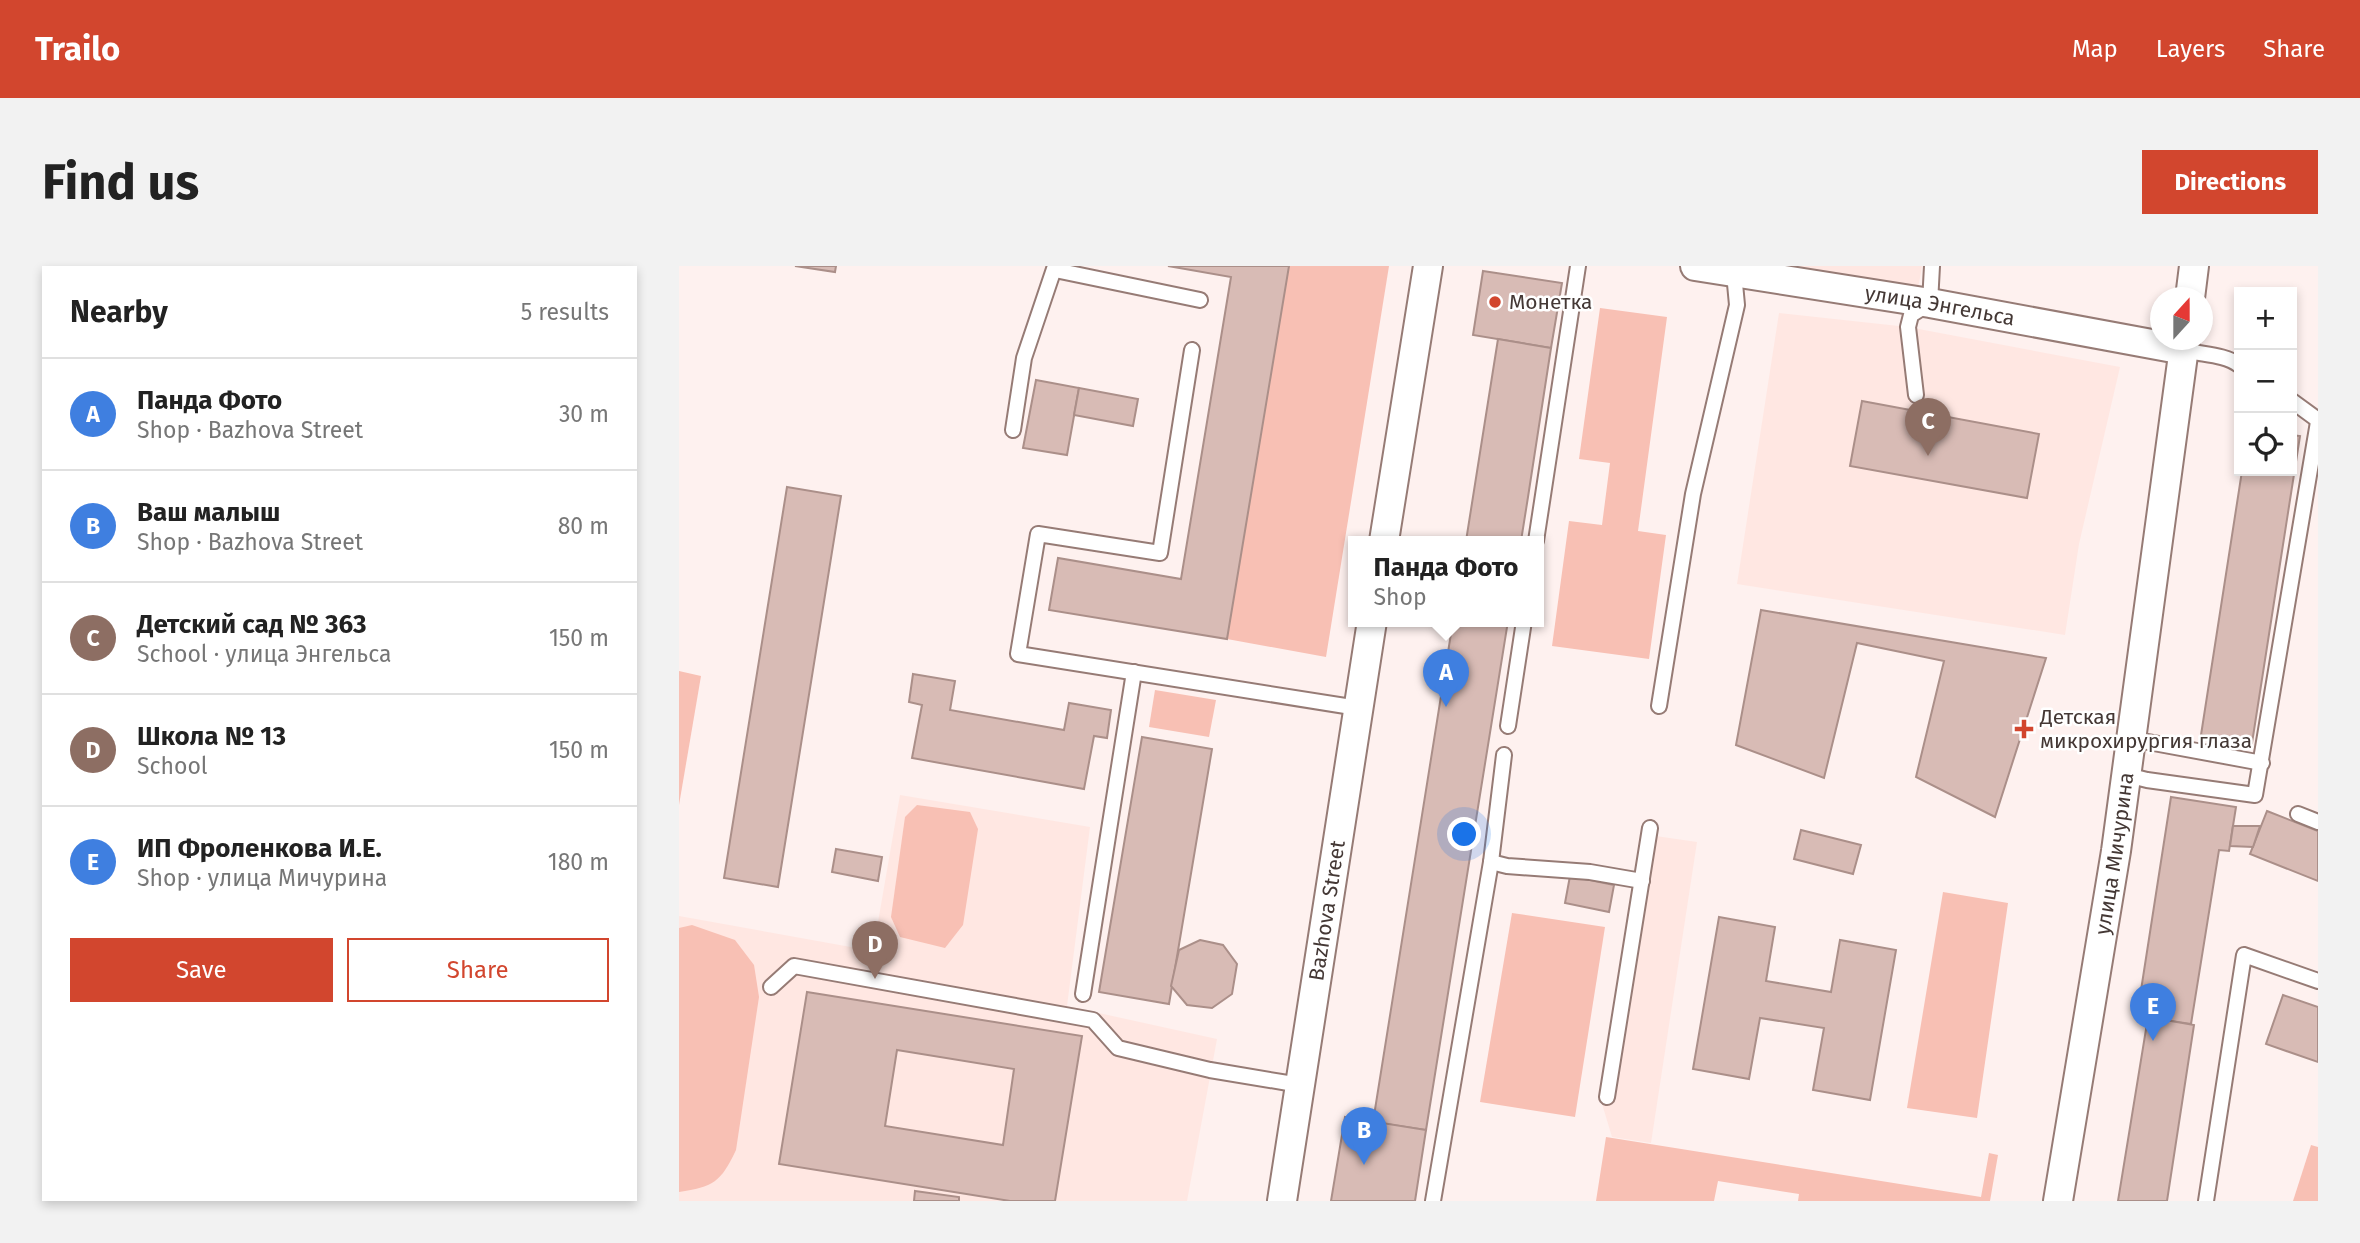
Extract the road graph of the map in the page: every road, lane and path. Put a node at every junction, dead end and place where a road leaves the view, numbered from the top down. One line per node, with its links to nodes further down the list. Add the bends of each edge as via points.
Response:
1 (1428, 266): 20 (street)
2 (1578, 266): 21 (lane)
3 (1695, 266): 7 (street, улица Энгельса)
4 (1932, 266): 10 (lane)
5 (2195, 266): 8 (street)
6 (1055, 268): 9 (lane); 19 (lane, via 1024,358)
7 (1734, 273): 10 (street, улица Энгельса); 25 (lane, via 1737,305 1693,494)
8 (2192, 287)
9 (1200, 300)
10 (1930, 303): 11 (street, улица Энгельса); 16 (lane, via 1911,315 1908,327)
11 (2150, 339)
12 (1192, 350): 24 (lane, via 1160,553 1038,534 1019,654)
13 (2183, 350): 28 (street, улица Мичурина)
14 (2196, 350): 15 (lane)
15 (2234, 361)
16 (1916, 395)
17 (2297, 405): 18 (lane)
18 (2318, 421): 30 (lane)
19 (1013, 430)
20 (1385, 536)
21 (1537, 536)
22 (1371, 627): 26 (street, Bazhova Street)
23 (1523, 627): 27 (lane)
24 (1134, 672): 26 (lane); 39 (lane)
25 (1659, 706)
26 (1358, 708): 40 (street, Bazhova Street)
27 (1508, 726)
28 (2132, 739): 30 (lane); 31 (street, улица Мичурина)
29 (1504, 755): 35 (lane)
30 (2262, 764): 31 (lane, via 2255,795)
31 (2127, 775): 44 (street, улица Мичурина)
32 (2298, 814): 33 (lane)
33 (2318, 822)
34 (1650, 828): 36 (lane)
35 (1491, 862): 36 (lane); 43 (lane)
36 (1642, 881): 41 (lane)
37 (2318, 981): 45 (lane, via 2244,955)
38 (771, 987): 40 (lane, via 794,966 1068,1015 1093,1020 1118,1048)
39 (1083, 994)
40 (1300, 1085): 42 (street, Bazhova Street)
41 (1607, 1097)
42 (1282, 1201)
43 (1433, 1201)
44 (2058, 1201)
45 (2206, 1201)

